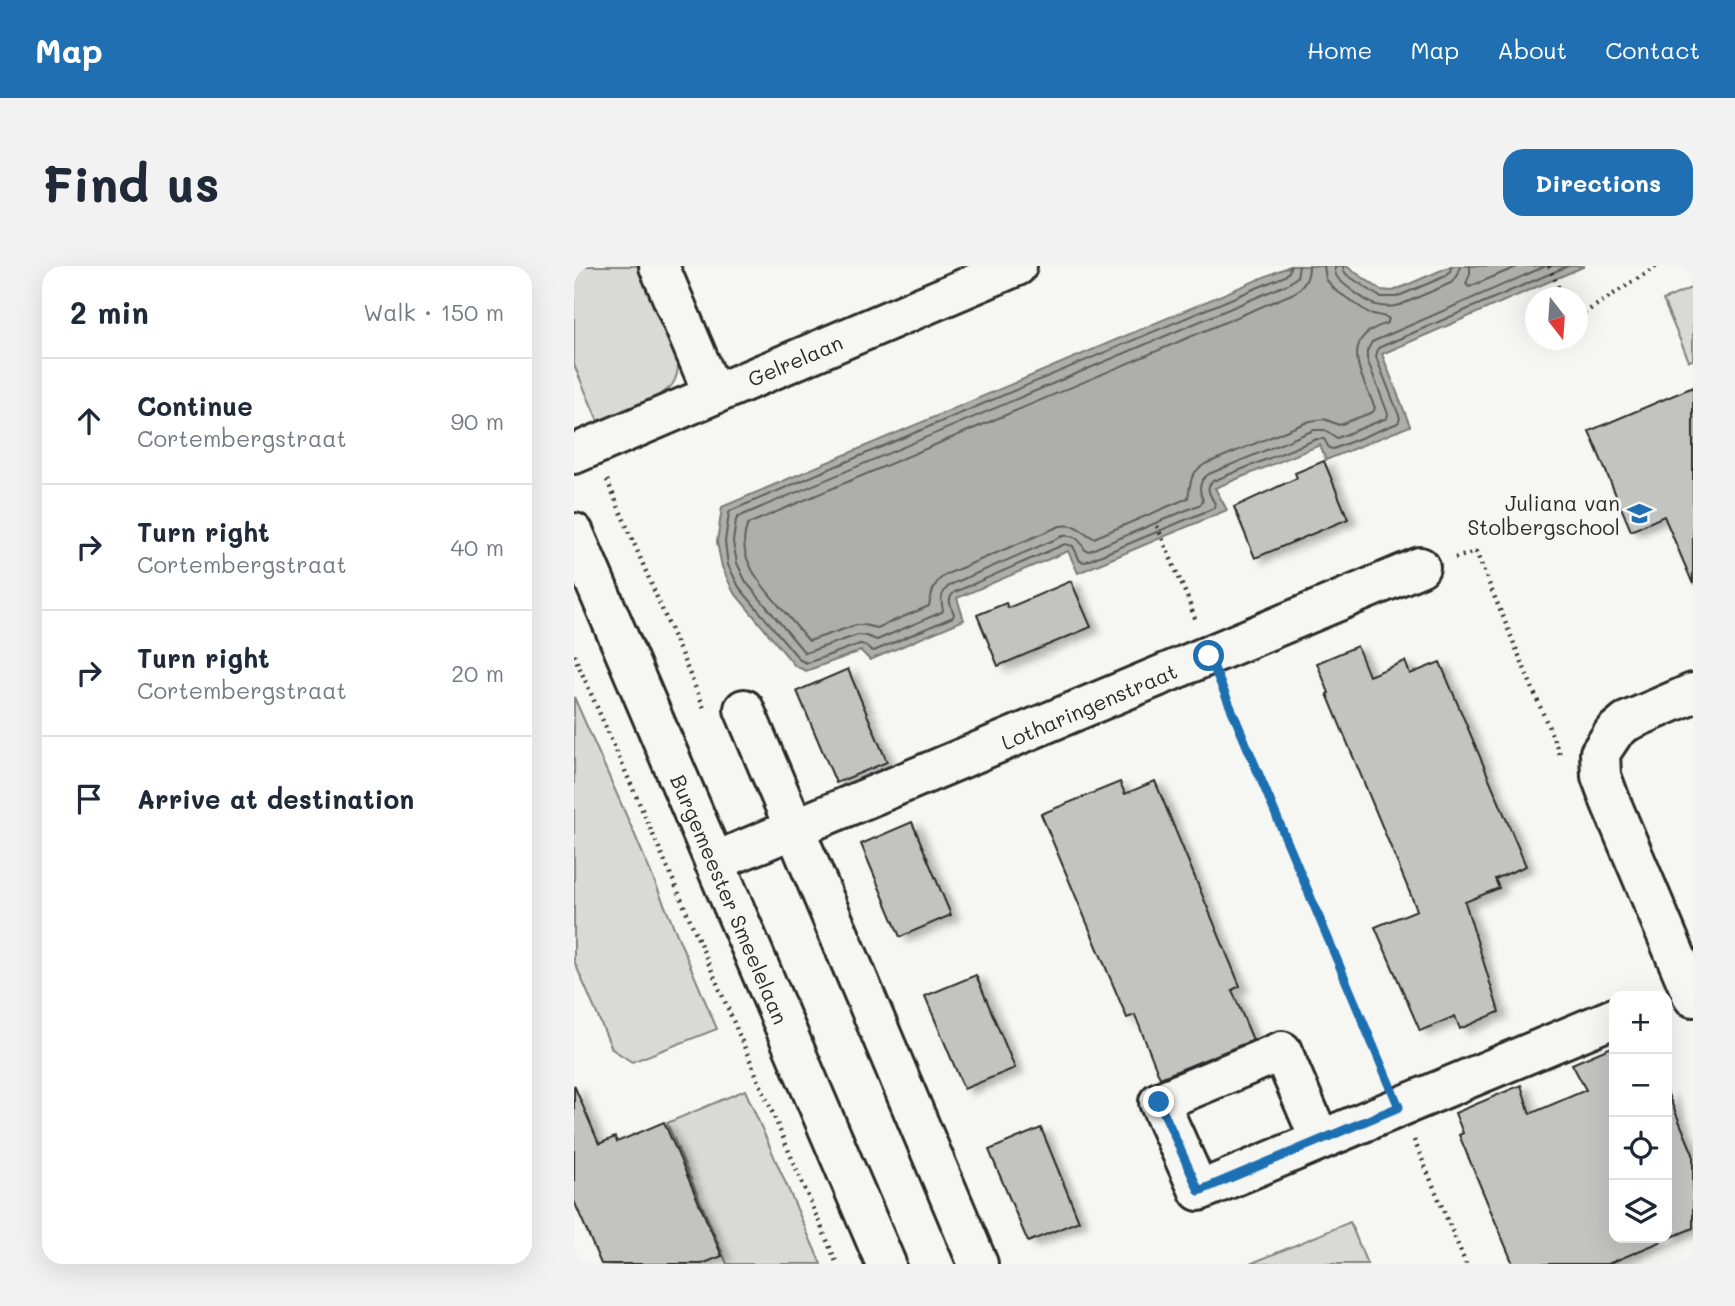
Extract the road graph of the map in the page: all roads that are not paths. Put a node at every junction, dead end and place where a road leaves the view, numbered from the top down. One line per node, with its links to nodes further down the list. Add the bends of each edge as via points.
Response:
1 (659, 266): 3 (street)
2 (1007, 268): 3 (street, Gelrelaan)
3 (713, 394): 4 (street, Gelrelaan)
4 (574, 454)
5 (574, 533): 10 (street, Burgemeester Smeelelaan)
6 (1420, 567): 9 (street, Lotharingenstraat)
7 (1693, 693): 11 (street, via 1626,722 1600,753 1601,776)
8 (744, 709): 9 (street)
9 (795, 828): 10 (street, Lotharingenstraat); 15 (street)
10 (714, 862): 14 (street, Burgemeester Smeelelaan)
11 (1682, 993)
12 (1609, 1020): 13 (street)
13 (1320, 1140)
14 (886, 1264)
15 (978, 1264)

